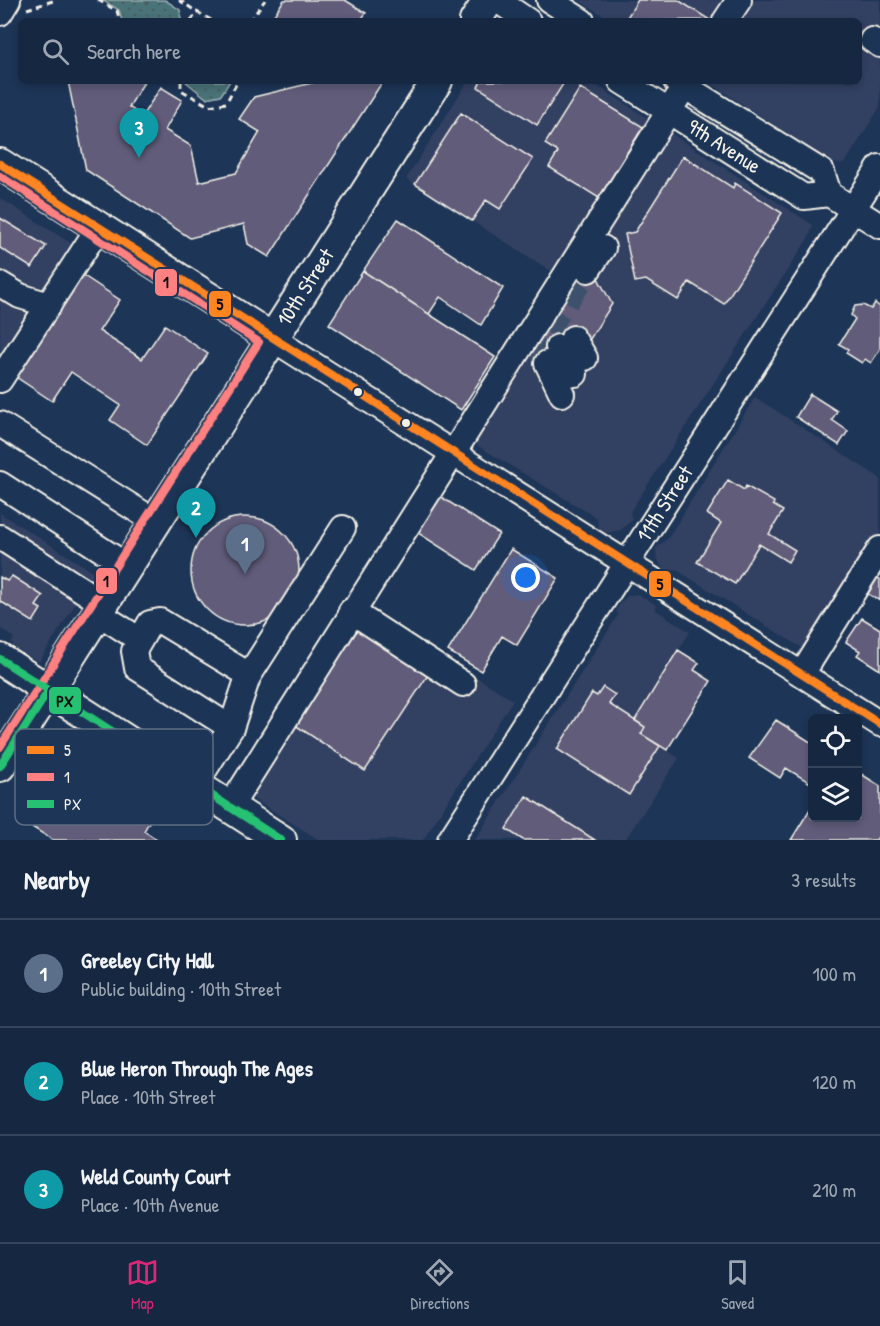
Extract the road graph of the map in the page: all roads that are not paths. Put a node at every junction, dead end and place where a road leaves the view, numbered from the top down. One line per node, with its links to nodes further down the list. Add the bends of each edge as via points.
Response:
1 (489, 0): 7 (main road)
2 (496, 0): 8 (street)
3 (549, 0): 9 (street)
4 (739, 0): 10 (street)
5 (17, 5): 6 (street)
6 (0, 13)
7 (477, 18)
8 (523, 18)
9 (577, 18)
10 (728, 18)
11 (435, 84): 25 (main road, 10th Street)
12 (626, 84): 14 (street, 9th Avenue)
13 (687, 86): 14 (street); 17 (street, 9th Avenue, via 822,172)
14 (675, 116): 17 (street, 9th Avenue, via 804,197); 30 (street)
15 (0, 164): 20 (main road)
16 (880, 166): 18 (street, 11th Street)
17 (830, 194): 18 (street, 9th Avenue)
18 (853, 209): 19 (street, 9th Avenue); 36 (street, 11th Street)
19 (880, 226)
20 (99, 227): 24 (street); 25 (main road)
21 (603, 248): 22 (street)
22 (588, 270)
23 (0, 284): 24 (street, via 20,296)
24 (49, 305): 27 (street)
25 (273, 339): 30 (street); 32 (main road, 10th Street)
26 (568, 356): 28 (street)
27 (0, 380)
28 (562, 394)
29 (0, 424): 32 (street)
30 (452, 452): 36 (street); 39 (street)
31 (0, 484): 37 (street)
32 (156, 522): 37 (main road, 10th Street)
33 (343, 528): 43 (street)
34 (0, 537): 38 (street)
35 (880, 549): 42 (street)
36 (627, 562): 42 (street); 56 (street, 11th Street)
37 (127, 566): 38 (main road, 10th Street)
38 (101, 609): 40 (street); 45 (main road, 10th Street)
39 (351, 611): 44 (street); 54 (street)
40 (140, 640): 43 (street, via 150,623 160,621); 47 (street, via 134,655 137,668)
41 (0, 659): 45 (main road)
42 (802, 674): 46 (street)
43 (249, 675): 47 (street)
44 (463, 684)
45 (49, 690): 48 (main road, 10th Street); 49 (main road)
46 (880, 724)
47 (231, 728): 51 (street)
48 (24, 729)
49 (109, 729)
50 (15, 743): 52 (main road, 10th Street)
51 (213, 756)
52 (0, 766)
53 (213, 796): 54 (main road)
54 (230, 807): 55 (main road)
55 (281, 840)
56 (450, 840)

